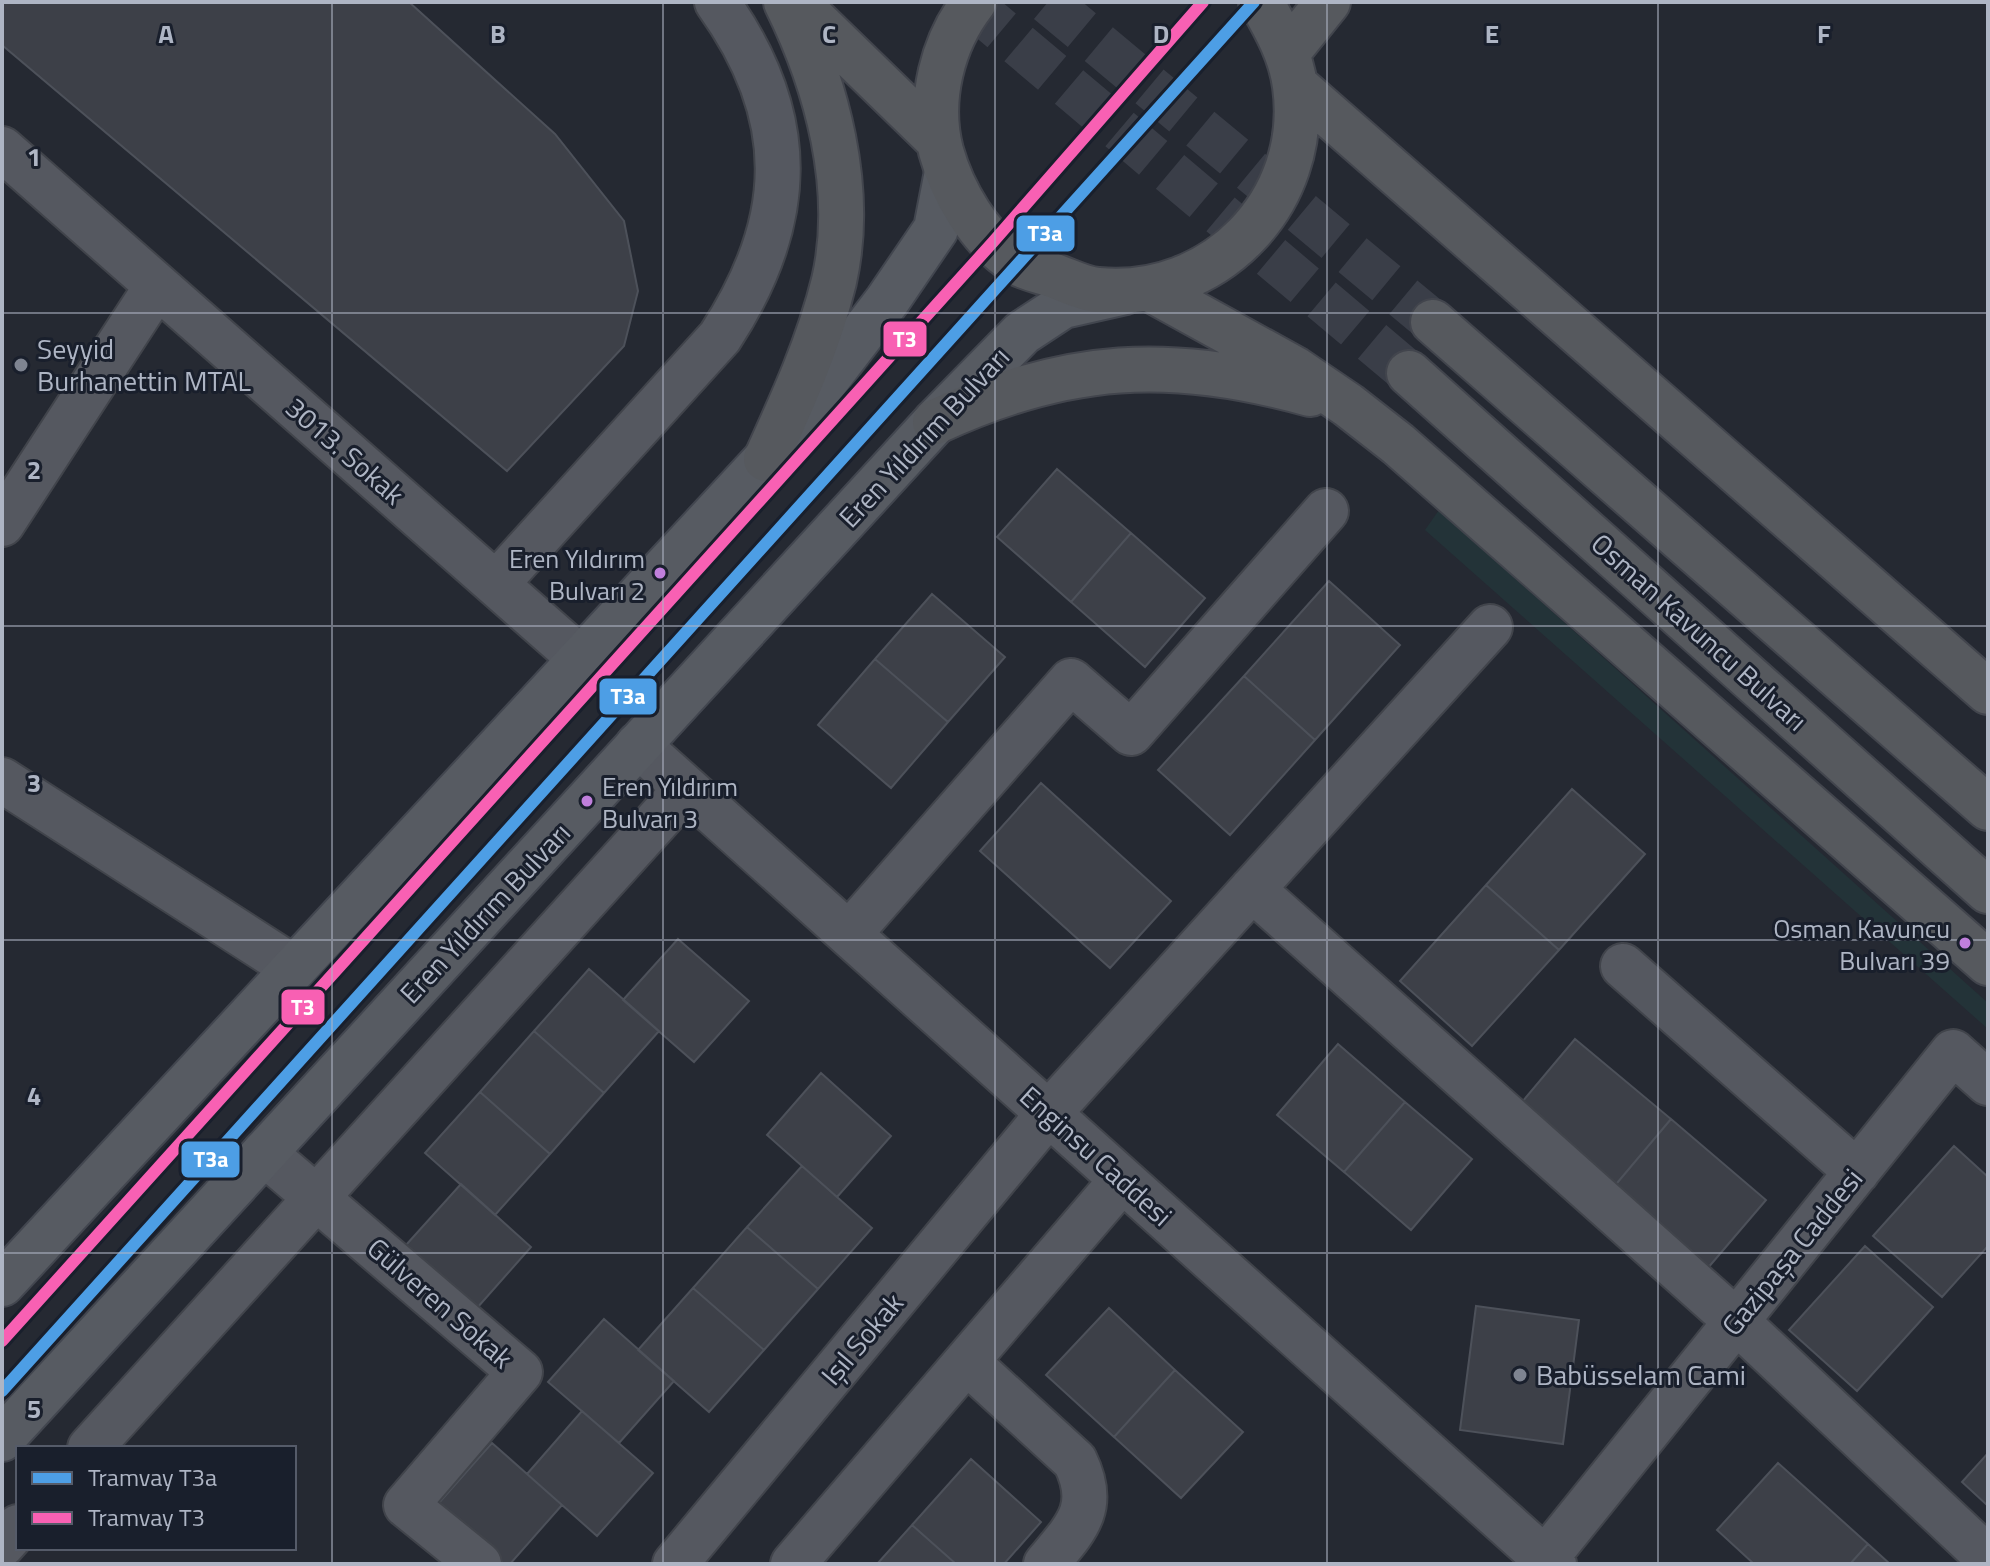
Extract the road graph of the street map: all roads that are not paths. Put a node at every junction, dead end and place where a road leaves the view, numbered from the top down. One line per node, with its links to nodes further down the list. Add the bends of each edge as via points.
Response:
1 (717, 2): 19 (street, via 750,55 777,144 775,212 758,270 720,337)
2 (786, 2): 16 (highway, via 828,117 841,218 825,310)
3 (796, 2): 9 (highway)
4 (974, 2): 9 (highway, via 950,42 940,73 936,106)
5 (1261, 2): 7 (highway)
6 (1328, 2): 7 (highway)
7 (1291, 69): 11 (highway, via 1297,118 1292,151 1267,212 1221,259 1192,276); 22 (highway)
8 (2, 149): 10 (street, 3013. Sokak)
9 (942, 156): 11 (highway, via 960,202 1018,263 1095,290); 16 (main road, via 936,229)
10 (157, 286): 18 (street); 19 (street, 3013. Sokak)
11 (1138, 290): 14 (highway, via 1295,369); 15 (main road, Eren Yıldırım Bulvarı, via 1063,306 1032,326)
12 (1433, 322): 26 (highway, Osman Kavuncu Bulvarı)
13 (1409, 373): 28 (highway, Osman Kavuncu Bulvarı)
14 (1348, 405): 15 (highway, via 1222,374 1135,368 1029,385); 30 (highway)
15 (935, 422): 23 (main road, Eren Yıldırım Bulvarı)
16 (766, 459): 21 (main road)
17 (1326, 511): 29 (street, via 1131,733 1071,681)
18 (2, 524)
19 (496, 584): 21 (street, 3013. Sokak)
20 (1490, 627): 27 (street, Işıl Sokak)
21 (581, 659): 32 (main road)
22 (1988, 692)
23 (638, 745): 25 (street, Enginsu Caddesi); 35 (main road, Eren Yıldırım Bulvarı)
24 (2, 780): 32 (street)
25 (686, 789): 29 (street, Enginsu Caddesi); 38 (street)
26 (1988, 808)
27 (1252, 889): 34 (street, Işıl Sokak); 40 (street)
28 (1988, 891)
29 (849, 934): 34 (street, Enginsu Caddesi)
30 (1988, 963)
31 (1623, 966): 36 (street)
32 (294, 968): 39 (main road)
33 (1988, 1083): 36 (street, Gazipaşa Caddesi, via 1953,1052)
34 (1049, 1113): 37 (street, Enginsu Caddesi); 49 (street, Işıl Sokak)
35 (264, 1153): 38 (street, Gülveren Sokak); 42 (main road, Eren Yıldırım Bulvarı)
36 (1857, 1172): 40 (street, Gazipaşa Caddesi)
37 (1122, 1180): 41 (street); 47 (street, Enginsu Caddesi)
38 (316, 1198): 43 (street); 48 (street, Gülveren Sokak, via 520,1372 406,1505)
39 (2, 1284)
40 (1736, 1321): 46 (street); 47 (street, Gazipaşa Caddesi)
41 (967, 1362): 50 (street); 51 (street, via 1075,1461 1082,1476 1084,1510 1077,1527)
42 (2, 1439)
43 (92, 1446)
44 (16, 1529): 45 (street)
45 (2, 1545)
46 (1988, 1558)
47 (1546, 1562)
48 (479, 1564)
49 (675, 1564)
50 (793, 1564)
51 (1046, 1564)

